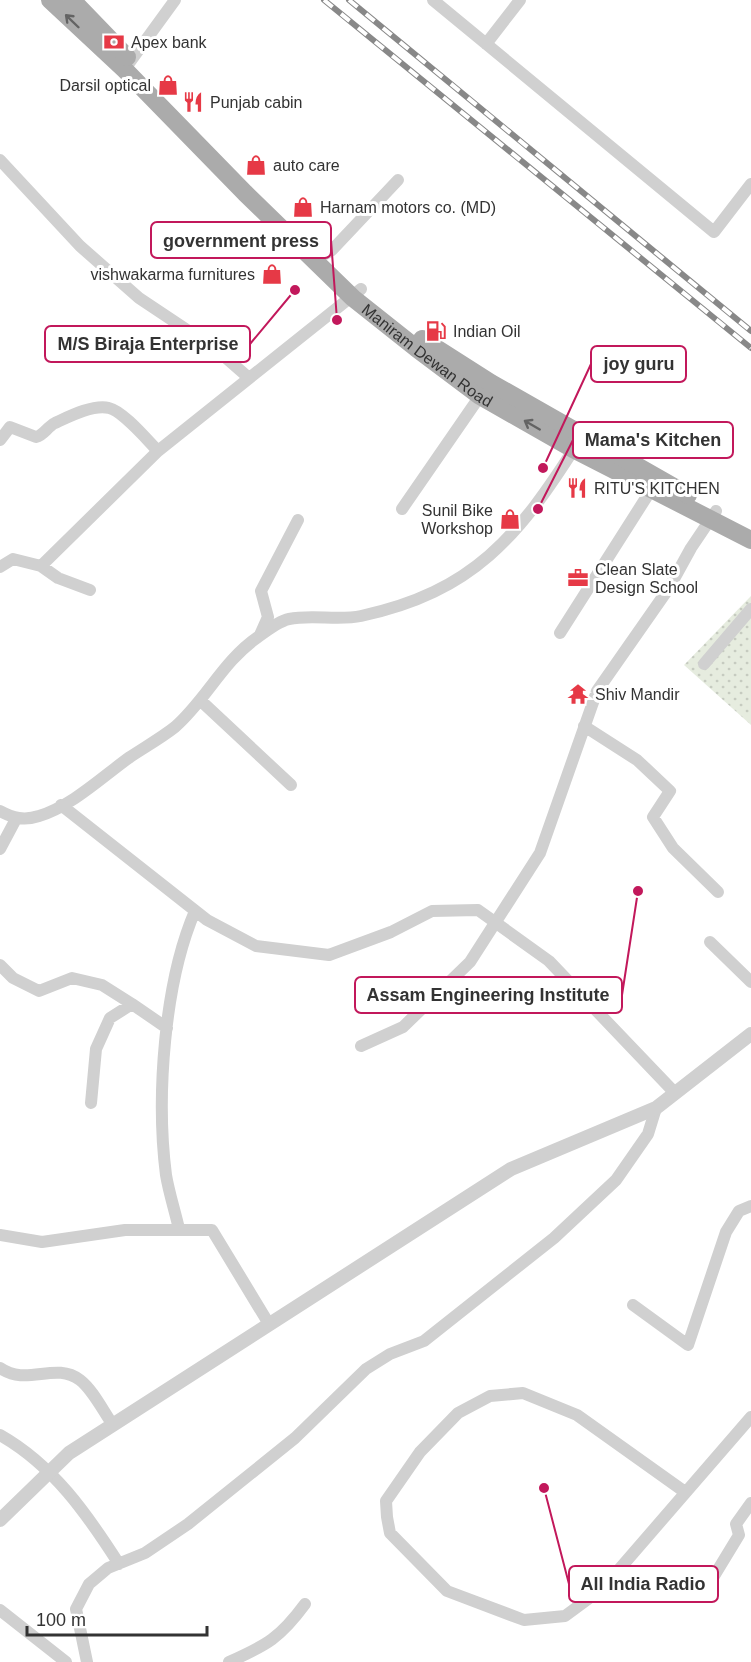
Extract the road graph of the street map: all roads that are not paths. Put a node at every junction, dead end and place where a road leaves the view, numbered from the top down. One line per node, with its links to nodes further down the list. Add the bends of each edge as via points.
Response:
1 (50, 0): 7 (main road, Maniram Dewan Road, one-way to 1)
2 (72, 0): 7 (main road, Maniram Dewan Road)
3 (175, 0): 7 (street)
4 (433, 0): 6 (street)
5 (520, 0): 6 (street)
6 (486, 44): 10 (street, via 714,232)
7 (128, 65): 11 (main road, Maniram Dewan Road); 12 (main road, Maniram Dewan Road, via 245,193)
8 (0, 160): 13 (street, via 80,246 139,297 217,350)
9 (398, 180): 11 (street)
10 (751, 184)
11 (325, 254): 12 (main road, Maniram Dewan Road)
12 (357, 294): 13 (street); 14 (main road, Maniram Dewan Road); 16 (main road, Maniram Dewan Road)
13 (249, 378): 17 (street)
14 (480, 396): 16 (main road, Maniram Dewan Road, one-way to 14); 19 (street)
15 (0, 440): 17 (street, via 10,427 36,437 74,414 106,407 137,429)
16 (577, 443): 18 (main road, Maniram Dewan Road); 20 (main road, Maniram Dewan Road); 29 (street, via 512,536 475,570 397,606 360,617 288,619)
17 (158, 452): 24 (street)
18 (651, 490): 20 (main road, Maniram Dewan Road); 28 (street)
19 (402, 509)
20 (714, 516): 22 (main road, Maniram Dewan Road); 23 (main road, Maniram Dewan Road); 32 (street, via 597,691)
21 (298, 520): 29 (street, via 261,591 268,617)
22 (751, 528)
23 (751, 540)
24 (41, 566): 25 (street, via 13,559); 26 (street, via 58,578)
25 (0, 567)
26 (90, 590)
27 (751, 609): 30 (street)
28 (560, 633)
29 (260, 635): 31 (street, via 226,665)
30 (704, 664)
31 (200, 700): 33 (street); 34 (street, via 175,727)
32 (584, 726): 38 (street, via 637,760 670,791 654,817 673,849); 40 (street, via 540,853)
33 (291, 785)
34 (61, 805): 36 (street, via 39,816); 39 (street)
35 (0, 811): 36 (street)
36 (16, 819): 37 (street)
37 (0, 849)
38 (718, 892)
39 (195, 911): 40 (street, via 256,946 329,955 392,932 432,911 478,910); 45 (street, via 183,940)
40 (495, 921): 47 (street, via 470,962 403,1027); 48 (street, via 549,961)
41 (710, 942): 43 (street)
42 (0, 965): 44 (street, via 13,978 39,991 72,978 102,985)
43 (751, 982)
44 (132, 1004): 45 (street); 49 (street, via 110,1018 96,1049)
45 (167, 1028): 52 (street, via 163,1098 166,1175)
46 (751, 1034): 48 (street)
47 (362, 1046)
48 (675, 1093): 50 (street)
49 (91, 1103)
50 (656, 1108): 55 (street, via 511,1169); 64 (street, via 648,1134 616,1180 554,1238 424,1341 390,1354 366,1369 295,1438 196,1517 145,1553)
51 (751, 1206): 54 (street, via 740,1211 726,1232 688,1345)
52 (179, 1229): 53 (street, via 125,1230 42,1242); 55 (street, via 212,1230)
53 (0, 1234)
54 (633, 1305)
55 (269, 1324): 58 (street)
56 (0, 1368): 58 (street, via 18,1377 67,1372 82,1381)
57 (751, 1417): 61 (street)
58 (113, 1425): 60 (street, via 69,1453)
59 (0, 1435): 60 (street)
60 (49, 1472): 63 (street); 64 (street, via 84,1510)
61 (685, 1492): 61 (street, via 603,1588 565,1616 524,1620 447,1591 390,1533 386,1501 420,1452 458,1413 490,1396 523,1393 577,1415)
62 (751, 1503): 65 (street, via 736,1524 739,1535)
63 (0, 1520)
64 (119, 1564): 69 (street, via 89,1584 76,1609)
65 (708, 1586)
66 (305, 1604): 70 (street, via 286,1631)
67 (0, 1610): 68 (street)
68 (66, 1662)
69 (87, 1662)
70 (229, 1662)

